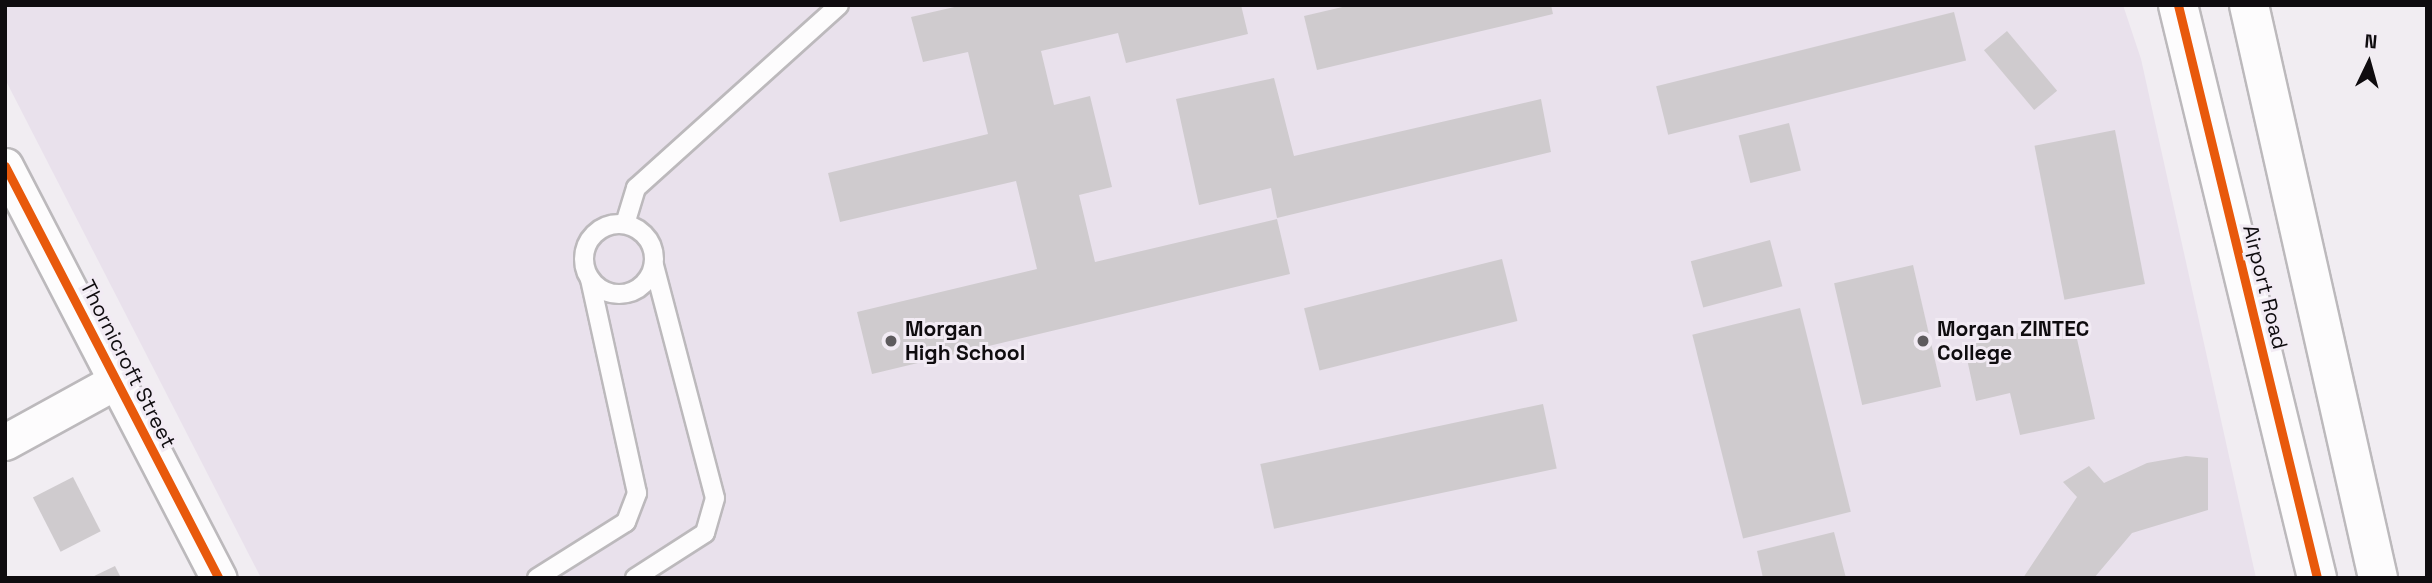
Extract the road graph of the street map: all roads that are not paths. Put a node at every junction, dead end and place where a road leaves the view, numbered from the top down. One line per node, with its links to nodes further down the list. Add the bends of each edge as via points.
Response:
1 (839, 5): 5 (lane, via 636,188)
2 (2178, 5): 13 (street, Airport Road)
3 (2249, 5): 14 (street, Airport Road)
4 (5, 166): 8 (street, Thornicroft Street)
5 (625, 224): 6 (lane, via 648,239); 7 (lane, via 598,230 589,240 584,253)
6 (654, 265): 7 (lane, via 640,288 627,293 600,289); 12 (lane, via 715,498 705,533)
7 (590, 279): 11 (lane, via 637,493 626,522)
8 (116, 381): 9 (street); 10 (street, Thornicroft Street)
9 (5, 442)
10 (219, 578)
11 (537, 578)
12 (635, 578)
13 (2317, 578)
14 (2378, 578)

